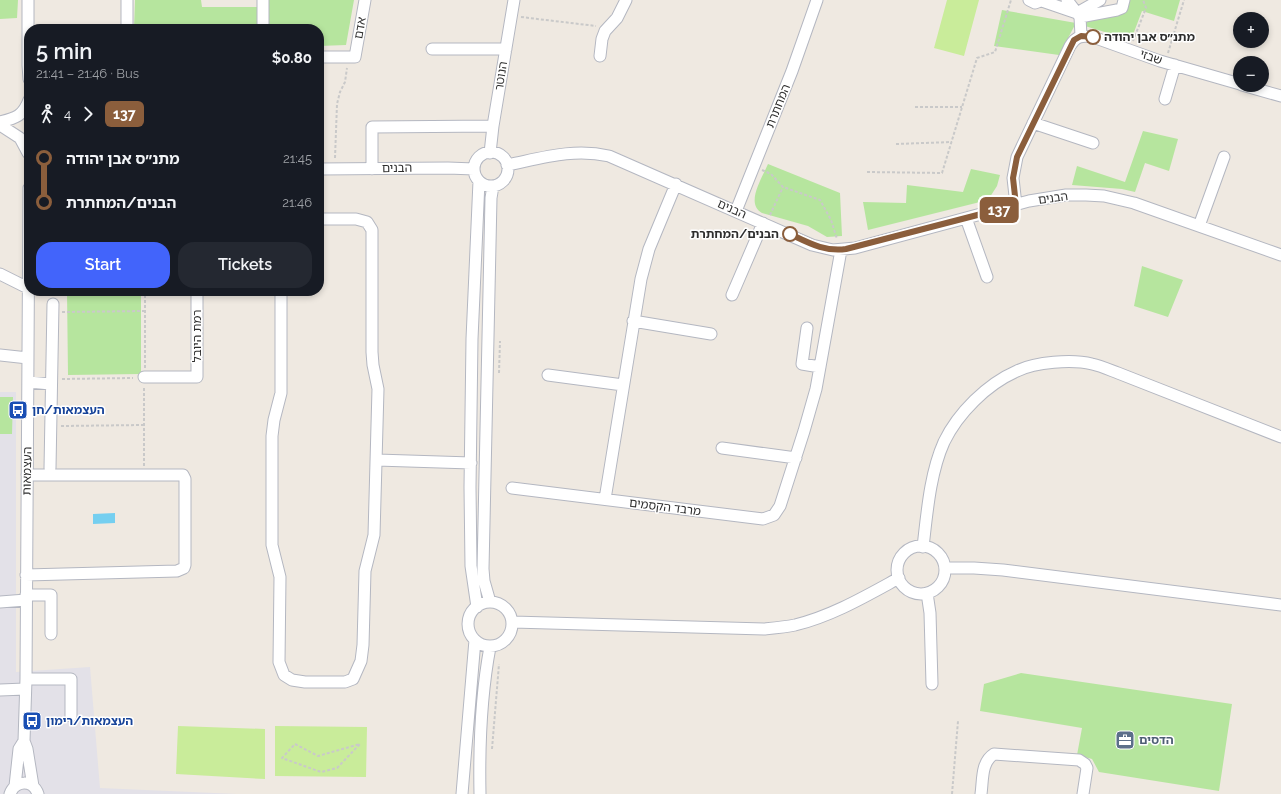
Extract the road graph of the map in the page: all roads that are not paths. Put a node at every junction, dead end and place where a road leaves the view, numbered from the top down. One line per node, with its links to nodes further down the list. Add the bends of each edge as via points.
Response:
1 (28, 0): 14 (street)
2 (127, 0): 15 (street)
3 (263, 0): 16 (street)
4 (365, 0): 21 (street, אדם, via 351,57)
5 (514, 0): 19 (street, הנוטר)
6 (626, 0): 20 (street, via 602,39)
7 (817, 0): 44 (street, המחתרת, via 792,71)
8 (1028, 0): 12 (street, via 1034,3)
9 (1067, 0): 13 (street)
10 (1099, 0): 13 (street)
11 (1124, 0): 13 (street, via 1122,8 1117,10)
12 (1042, 1): 13 (street)
13 (1079, 15): 17 (street)
14 (28, 24)
15 (127, 24)
16 (263, 24)
17 (1081, 36): 22 (street, שבזי, via 1093,37); 29 (street, via 1070,46)
18 (432, 49): 19 (street)
19 (506, 49): 30 (street, הנוטר)
20 (600, 56)
21 (324, 57)
22 (1170, 64): 23 (street, שבזי); 26 (street)
23 (1233, 83)
24 (1266, 92): 25 (street, שבזי)
25 (1281, 96)
26 (1165, 99)
27 (24, 110): 28 (street, via 19,116)
28 (0, 123): 31 (street); 33 (street, via 20,138)
29 (1033, 123): 32 (street); 43 (street, via 1014,169 1013,188)
30 (493, 126): 34 (street, הנוטר); 38 (street, via 372,127)
31 (24, 135)
32 (1093, 143)
33 (24, 145)
34 (490, 153): 36 (street, via 500,155); 39 (street, via 481,156)
35 (1224, 157): 48 (street)
36 (507, 165): 41 (street, הבנים, via 566,153 596,153 620,160); 42 (street, via 503,181)
37 (324, 169): 38 (street, הבנים)
38 (372, 169): 39 (street, הבנים)
39 (474, 169): 40 (street)
40 (479, 181): 42 (street); 74 (street, via 472,339)
41 (676, 184): 44 (street, הבנים); 59 (street, via 644,266)
42 (493, 186): 86 (street, via 483,569)
43 (1016, 205): 45 (street, הבנים); 48 (street, הבנים, via 1066,195 1104,196 1134,203)
44 (736, 211): 47 (street, הבנים)
45 (966, 218): 49 (street, הבנים); 52 (street)
46 (324, 219): 73 (street, via 356,219 367,222 372,230 372,352 378,389)
47 (765, 223): 49 (street, הבנים, via 818,247); 54 (street)
48 (1199, 226): 50 (street, הבנים)
49 (841, 250): 64 (street, מרבד הקסמים)
50 (1281, 255)
51 (0, 274): 53 (street)
52 (987, 278)
53 (24, 286)
54 (732, 295)
55 (28, 296): 63 (street, העצמאות)
56 (197, 296): 66 (street, רמת היובל, via 196,378)
57 (281, 296): 73 (street, via 281,393 272,436 272,545 280,578 279,662 284,676 292,680 345,682 353,679 358,671 363,645 365,571 374,535)
58 (53, 308): 68 (street)
59 (633, 321): 61 (street); 69 (street)
60 (807, 328): 64 (street, via 802,364)
61 (711, 334)
62 (0, 355): 63 (street)
63 (28, 358): 67 (street, העצמאות)
64 (820, 367): 72 (street, מרבד הקסמים)
65 (548, 375): 69 (street)
66 (144, 378)
67 (28, 382): 68 (street); 76 (street, העצמאות)
68 (52, 382): 75 (street)
69 (623, 385): 78 (street)
70 (1281, 436): 79 (street, via 1092,364 1066,362 1017,370 972,402 955,422 944,443 936,468)
71 (722, 448): 72 (street)
72 (796, 458): 78 (street, מרבד הקסמים, via 780,506 769,518)
73 (377, 460): 74 (street)
74 (471, 463): 88 (street, via 470,549)
75 (50, 468)
76 (27, 475): 81 (street, העצמאות); 81 (street, via 183,476 185,565 177,571)
77 (512, 488): 78 (street)
78 (605, 500)
79 (923, 547): 80 (street, via 937,552); 82 (street, via 918,546 902,555 898,563)
80 (945, 568): 83 (street, via 940,584); 87 (street, via 1003,570)
81 (26, 575): 84 (street, העצמאות)
82 (899, 578): 83 (street, via 912,592); 89 (street, via 820,617 794,625 764,629)
83 (927, 593): 94 (street)
84 (26, 598): 85 (street); 90 (street, via 51,595); 93 (street, העצמאות)
85 (0, 602)
86 (490, 602): 88 (street); 89 (street, via 496,602 508,610)
87 (1281, 605)
88 (477, 607): 91 (street, via 468,623 468,630)
89 (513, 622): 92 (street, via 509,638)
90 (51, 634)
91 (475, 640): 92 (street, via 479,644); 100 (street)
92 (494, 646): 101 (street, via 486,671 480,746)
93 (26, 684): 95 (street); 96 (street, via 71,679); 97 (street, העצמאות)
94 (932, 684)
95 (0, 690)
96 (70, 716)
97 (24, 741): 98 (street, העצמאות, via 19,749); 99 (street, העצמאות)
98 (13, 790): 99 (street, via 27,783)
99 (35, 790)
100 (462, 794)
101 (480, 794)
102 (981, 794): 103 (street, via 985,763 994,754 1079,760 1087,768)
103 (1083, 794)

